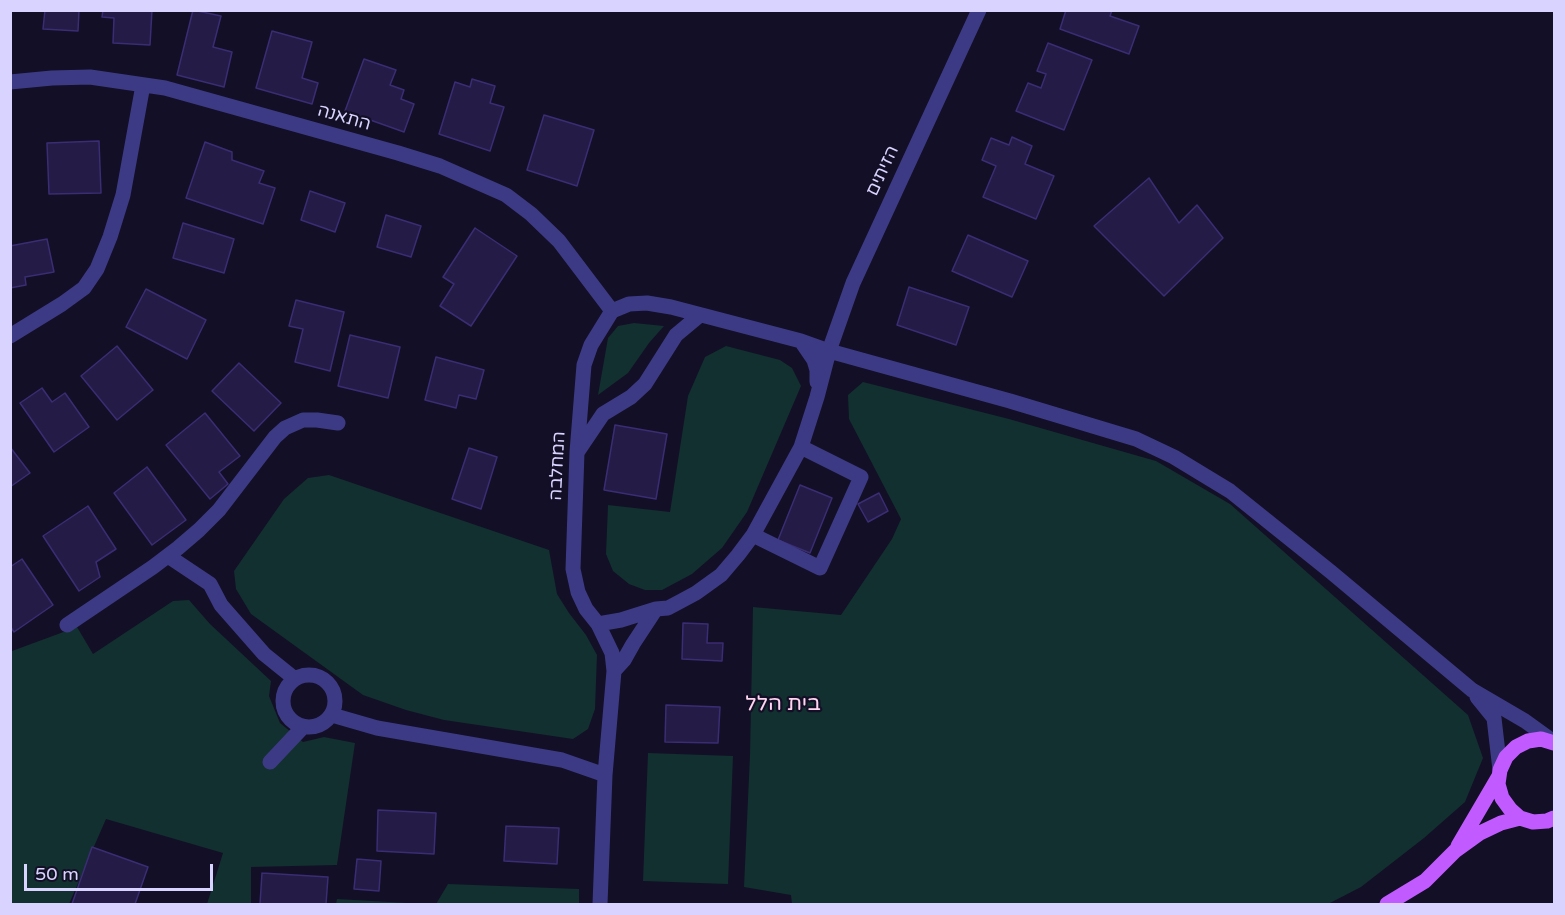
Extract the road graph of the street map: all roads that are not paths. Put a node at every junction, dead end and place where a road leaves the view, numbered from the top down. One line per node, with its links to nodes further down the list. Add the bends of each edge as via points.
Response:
1 (979, 10): 8 (street, הזיתים, via 853,283)
2 (10, 82): 3 (street, התאנה, via 90,77)
3 (143, 85): 4 (street, התאנה, via 408,156 506,195 559,242); 6 (street, via 123,195 97,269 84,288)
4 (612, 311): 5 (street, via 629,304 647,303); 12 (street, המחלבה, via 584,365)
5 (700, 315): 7 (street); 12 (street, via 676,335 645,384 603,414)
6 (10, 336)
7 (801, 341): 8 (street); 9 (street, via 817,370)
8 (829, 351): 9 (street, הזיתים); 20 (street, via 1095,426 1174,457 1230,491)
9 (817, 397): 11 (street, הזיתים)
10 (338, 423): 14 (street, via 303,420 285,428 219,510)
11 (801, 447): 13 (street, הזיתים); 13 (street, via 861,477 820,568)
12 (577, 452): 16 (street, המחלבה, via 573,569 578,592)
13 (753, 535): 15 (street, הזיתים, via 721,575 668,608)
14 (168, 556): 17 (street); 19 (street, via 210,584 221,605 264,654)
15 (656, 609): 16 (street, הזיתים); 18 (street)
16 (598, 624): 18 (street, המחלבה, via 612,653)
17 (67, 625)
18 (614, 671): 26 (street, המחלבה)
19 (295, 679): 21 (street, via 312,675 328,682 335,698); 22 (street, via 283,701 289,717)
20 (1472, 690): 23 (street); 25 (street, via 1494,718)
21 (332, 715): 22 (street, via 319,726); 26 (street, via 377,728 562,760)
22 (303, 727): 24 (street)
23 (1554, 742): 25 (main road, via 1541,739 1516,747)
24 (270, 762)
25 (1499, 773): 27 (main road, via 1502,798); 29 (main road)
26 (605, 775): 30 (street, המחלבה)
27 (1520, 818): 28 (main road, via 1533,822); 29 (main road, via 1501,822)
28 (1554, 818)
29 (1455, 851): 31 (main road, via 1425,880)
30 (600, 904)
31 (1387, 904)

